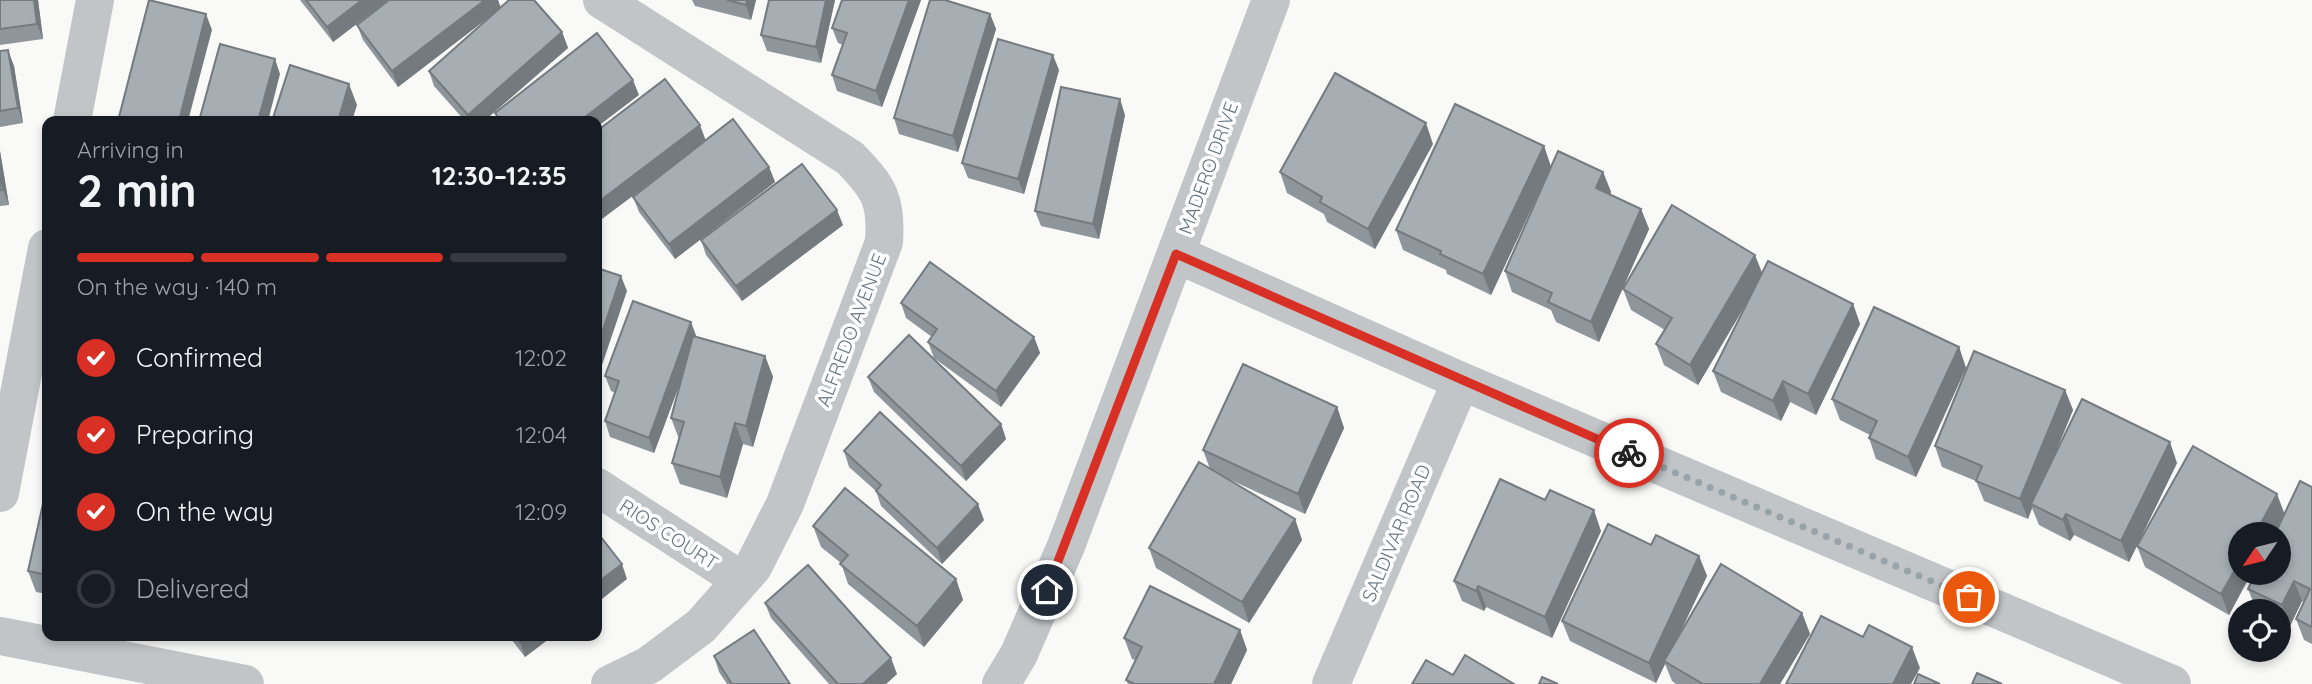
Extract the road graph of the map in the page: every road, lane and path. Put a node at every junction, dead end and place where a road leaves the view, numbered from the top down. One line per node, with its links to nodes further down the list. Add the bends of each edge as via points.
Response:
1 (95, 0): 4 (street)
2 (601, 0): 10 (street, ALFREDO AVENUE, via 850,159 877,186 886,214 884,242 785,504 753,567)
3 (1271, 0): 5 (street, MADERO DRIVE)
4 (73, 116)
5 (1176, 254): 7 (street); 14 (street, MADERO DRIVE, via 1066,547)
6 (42, 274): 9 (street)
7 (1461, 381): 15 (street, SALDIVAR ROAD); 16 (street)
8 (602, 490): 10 (street, RIOS COURT)
9 (0, 493)
10 (741, 580): 13 (street, ALFREDO AVENUE, via 701,626 649,665)
11 (0, 636): 12 (street)
12 (245, 684)
13 (610, 684)
14 (1002, 684)
15 (1331, 684)
16 (2172, 684)

